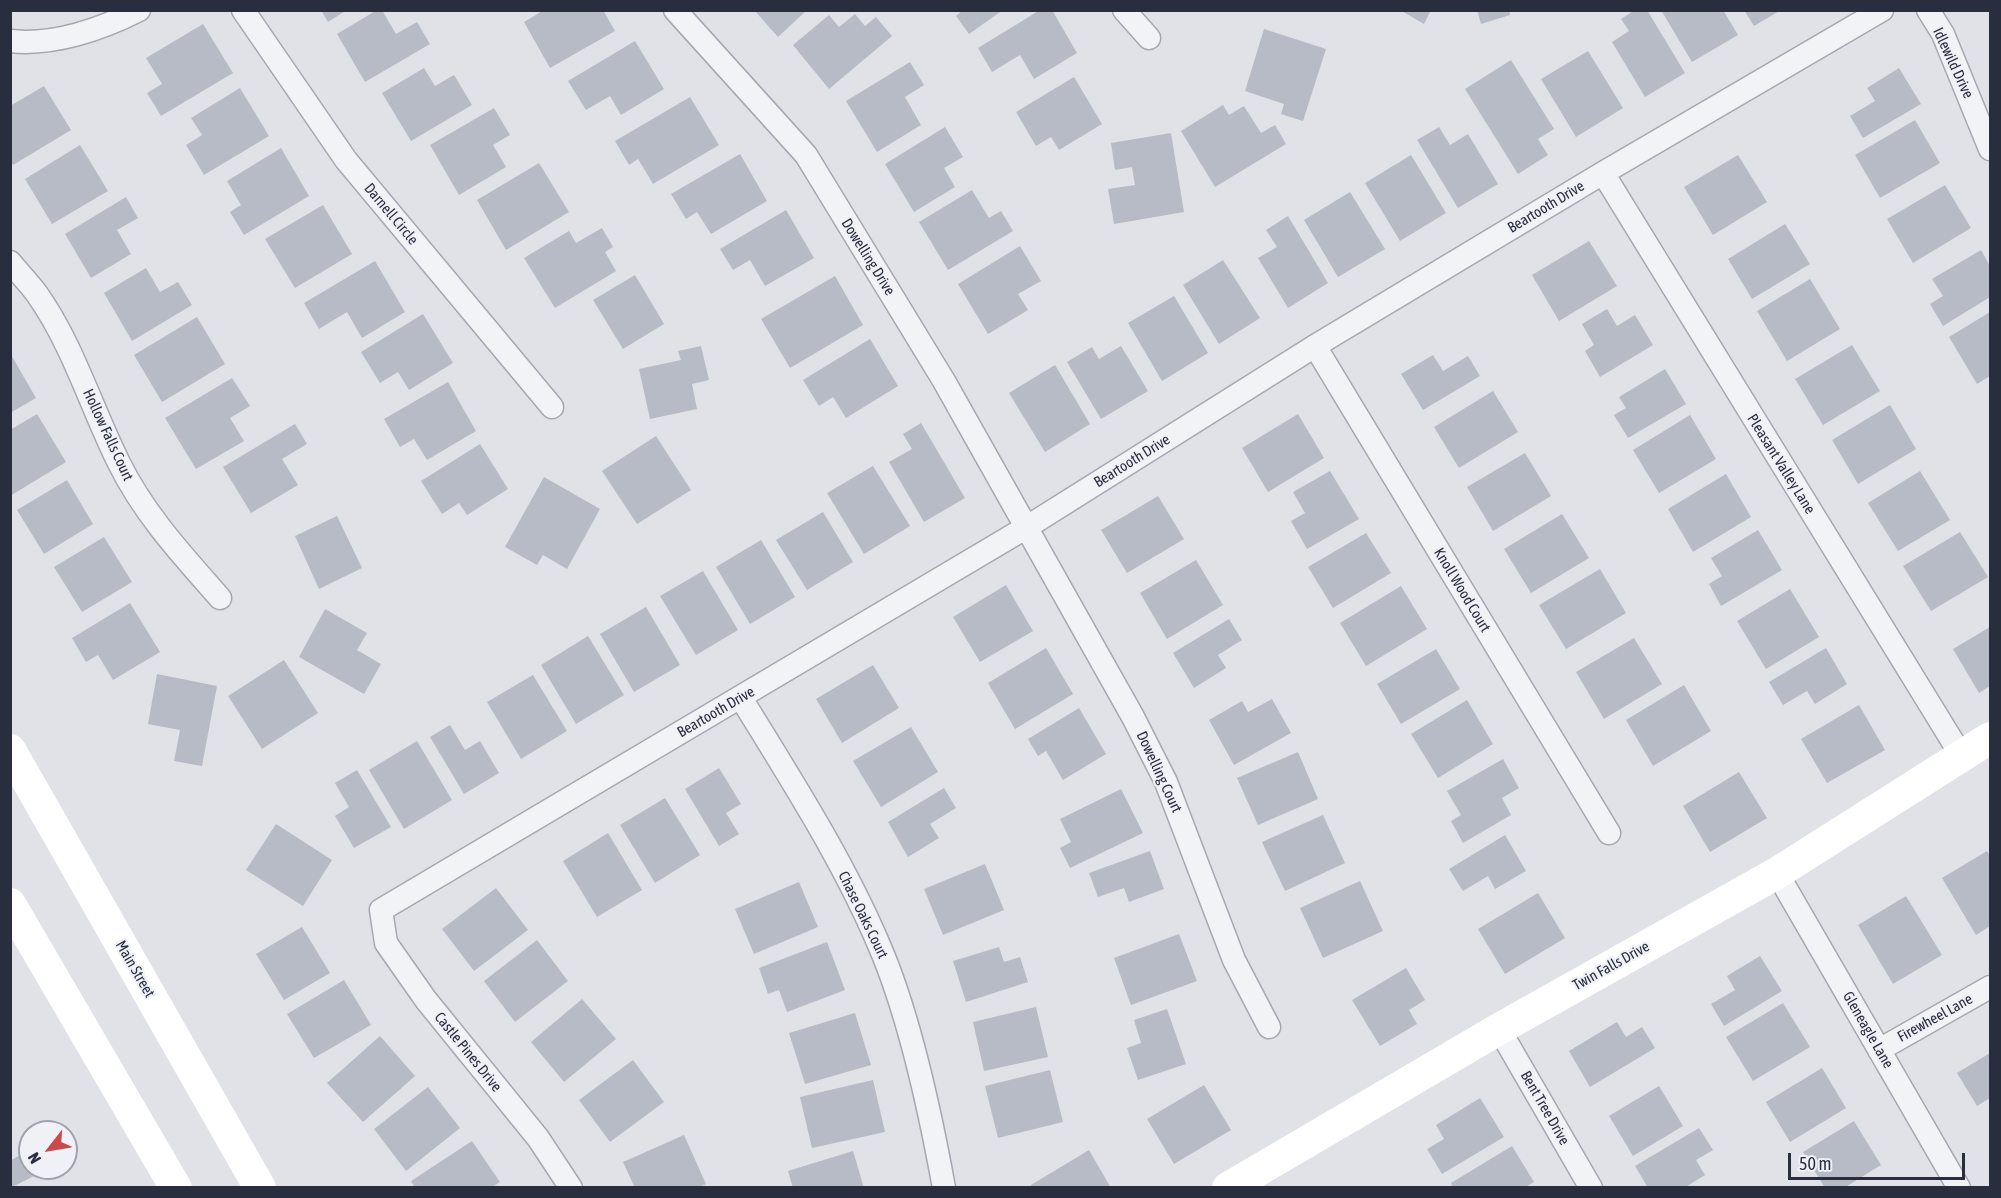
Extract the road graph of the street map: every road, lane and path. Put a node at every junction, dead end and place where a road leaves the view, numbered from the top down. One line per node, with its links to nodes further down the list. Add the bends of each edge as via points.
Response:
1 (140, 10): 8 (street, via 69,36)
2 (243, 10): 13 (street, Darnell Circle, via 346,160)
3 (675, 10): 14 (street, Dowelling Drive, via 806,155 944,381)
4 (1124, 10): 7 (street)
5 (1882, 10): 10 (street, Beartooth Drive)
6 (1928, 10): 9 (street, Idlewild Drive, via 1943,34)
7 (1149, 38)
8 (10, 42)
9 (1990, 149)
10 (1603, 173): 12 (street, Beartooth Drive); 19 (street, Pleasant Valley Lane)
11 (10, 262): 15 (street, Hollow Falls Court, via 50,316 119,464 145,507 174,547)
12 (1316, 346): 14 (street, Beartooth Drive); 20 (street, Knoll Wood Court)
13 (552, 407)
14 (1027, 527): 16 (street, Beartooth Drive); 25 (street, Dowelling Court, via 1166,782 1234,960)
15 (220, 598)
16 (741, 698): 23 (street, Beartooth Drive); 31 (street, Chase Oaks Court, via 813,814 880,945 921,1078)
17 (1990, 738): 19 (street, Twin Falls Drive)
18 (10, 750): 29 (street, Main Street)
19 (1961, 755): 21 (street, Twin Falls Drive)
20 (1609, 833)
21 (1778, 873): 26 (street, Twin Falls Drive); 27 (street, Gleneagle Lane)
22 (10, 904): 28 (street)
23 (381, 910): 30 (street, Castle Pines Drive, via 386,943 426,1000 538,1138)
24 (1990, 987): 27 (street, Firewheel Lane)
25 (1269, 1028)
26 (1499, 1029): 32 (street, Twin Falls Drive); 33 (street, Bent Tree Drive)
27 (1879, 1050): 34 (street, Gleneagle Lane)
28 (176, 1188)
29 (260, 1188)
30 (571, 1188)
31 (944, 1188)
32 (1228, 1188)
33 (1591, 1188)
34 (1959, 1188)

